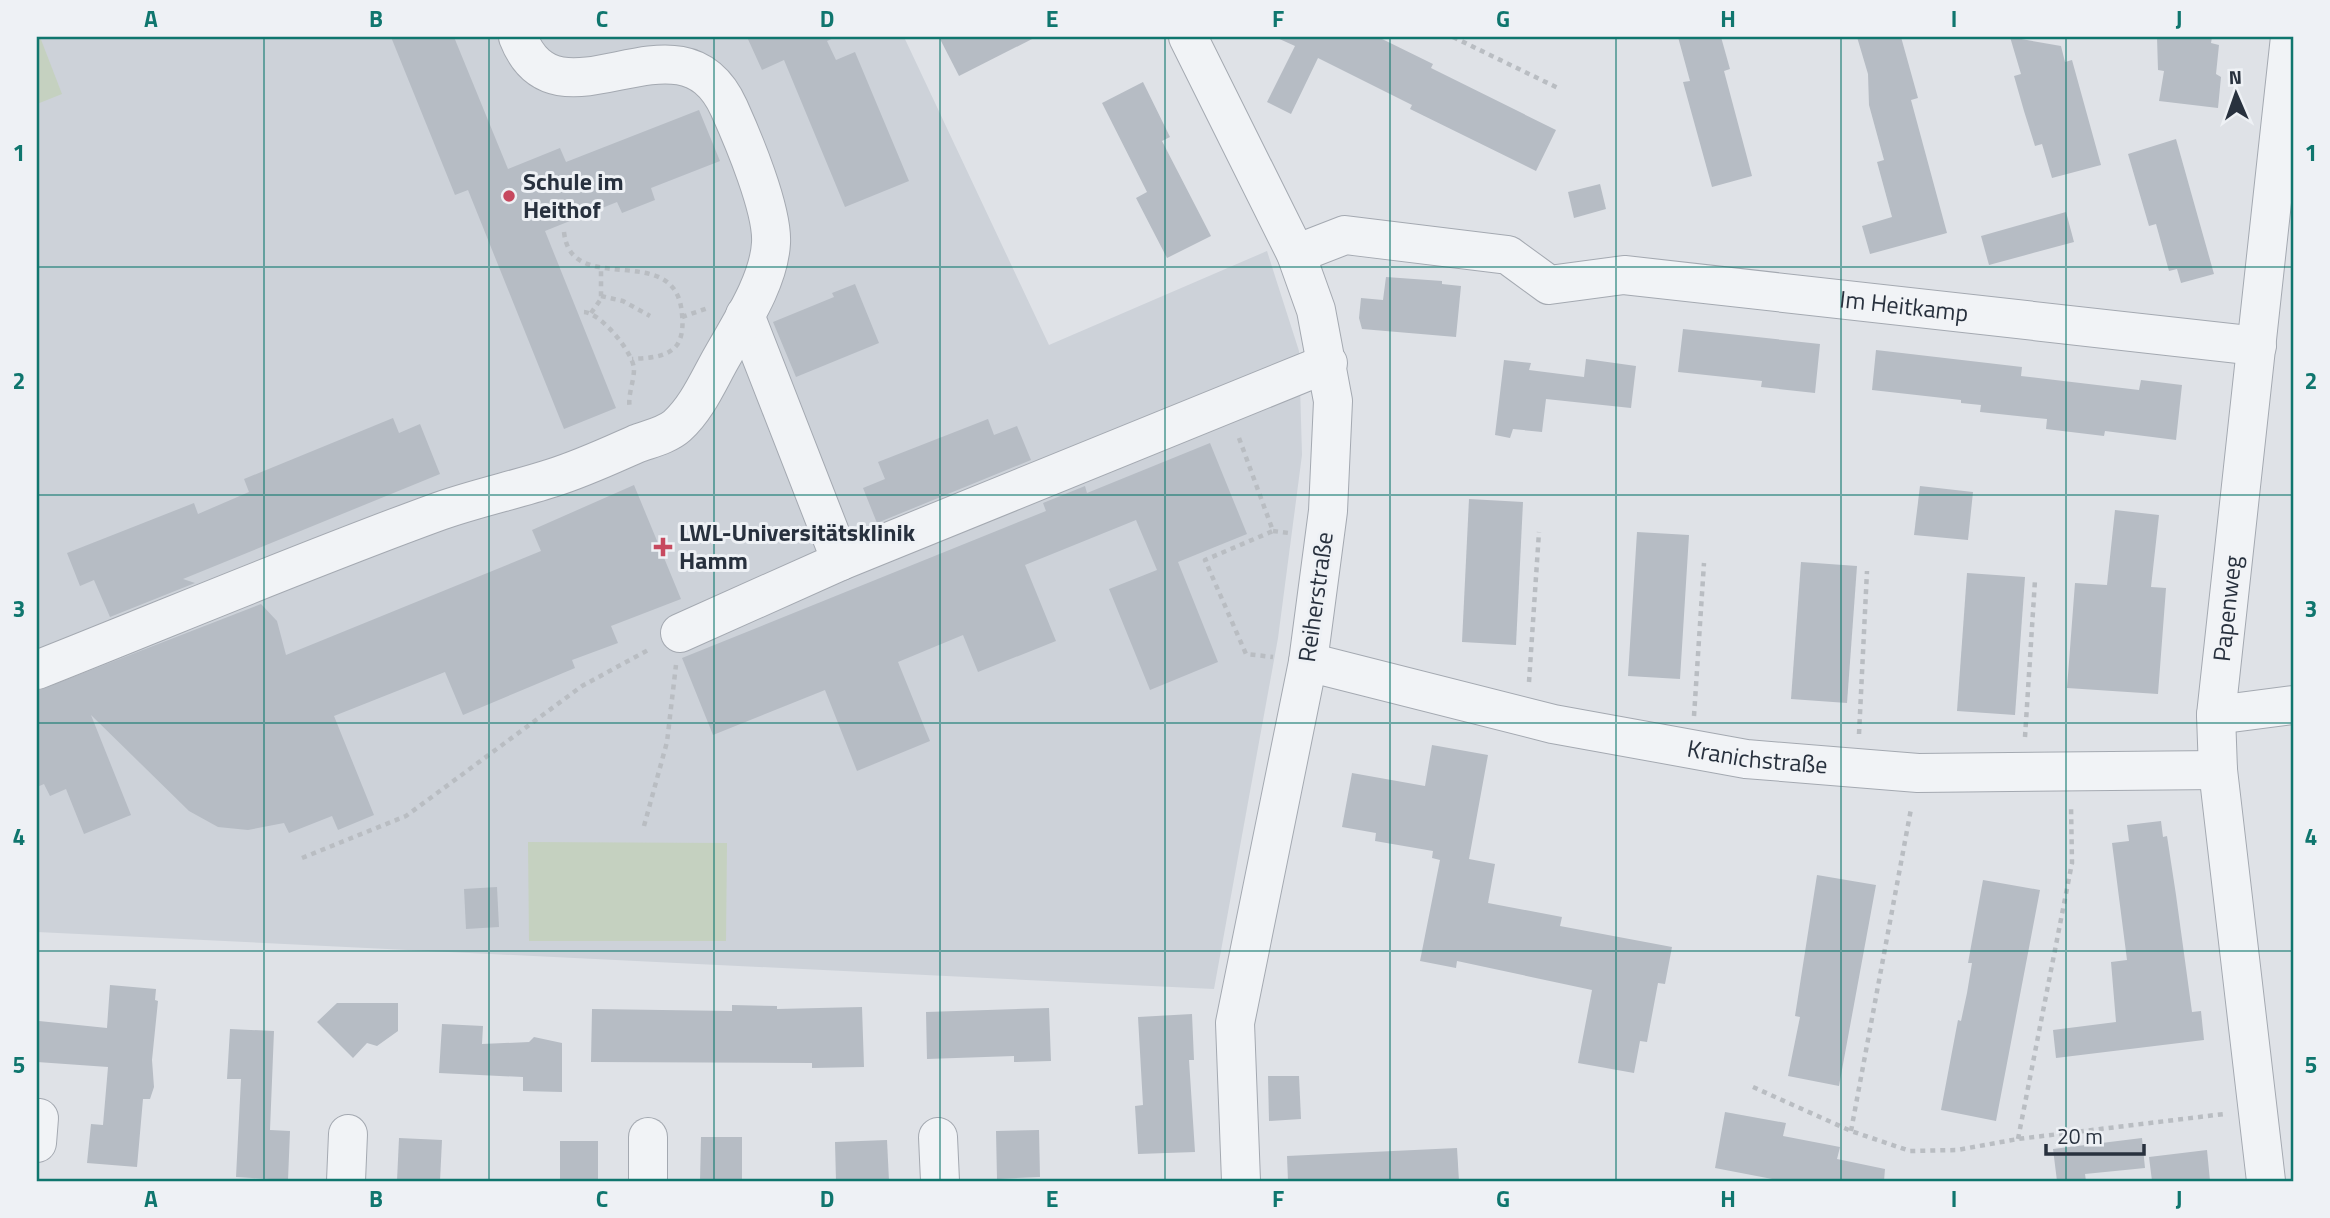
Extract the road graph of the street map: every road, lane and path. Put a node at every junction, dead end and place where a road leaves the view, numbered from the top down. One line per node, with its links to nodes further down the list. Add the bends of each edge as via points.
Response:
1 (518, 37): 10 (street, via 536,66 555,75 578,77 644,63 675,63 697,68 716,83 768,213 772,244 762,276)
2 (1188, 37): 7 (street, Reiherstraße)
3 (1453, 37): 5 (path)
4 (2290, 37): 15 (street, Papenweg)
5 (1560, 89)
6 (564, 232): 8 (path, via 574,254)
7 (1296, 254): 15 (street, Im Heitkamp, via 1345,235 1508,255 1549,285 1624,275); 17 (street, Reiherstraße)
8 (601, 270): 9 (path); 14 (path, via 655,274 673,287)
9 (601, 296): 12 (path); 13 (path, via 623,301)
10 (728, 311): 14 (path); 19 (street, via 694,407 675,428); 21 (street)
11 (584, 312): 12 (path)
12 (591, 313): 16 (path)
13 (650, 316)
14 (682, 317): 16 (path, via 680,339 672,350)
15 (2257, 346): 30 (street, Papenweg)
16 (632, 359): 19 (path, via 628,404)
17 (1328, 363): 18 (street); 27 (street, Reiherstraße, via 1333,449)
18 (1227, 404): 21 (street); 26 (path, via 1273,531 1205,560)
19 (645, 440): 28 (street, via 550,479 441,511)
20 (1539, 533): 31 (path)
21 (841, 561): 25 (street)
22 (1704, 563): 32 (path)
23 (1867, 571): 33 (path)
24 (2035, 580): 35 (path)
25 (680, 633): 38 (path, via 667,742); 39 (path, via 582,686 406,816)
26 (1246, 654)
27 (1308, 662): 31 (street, Kranichstraße); 50 (street, Reiherstraße, via 1235,1023)
28 (37, 670)
29 (2293, 705): 30 (street)
30 (2216, 715): 34 (street, Papenweg)
31 (1527, 717): 32 (street, Kranichstraße)
32 (1692, 749): 33 (street, Kranichstraße, via 1746,759)
33 (1857, 768): 37 (street, Kranichstraße)
34 (2218, 770): 36 (street, Kranichstraße); 41 (street, Papenweg)
35 (2022, 772): 36 (street, Kranichstraße); 37 (street, Kranichstraße)
36 (2070, 772): 46 (path, via 2072,863)
37 (1918, 773): 42 (path)
38 (644, 826)
39 (302, 858)
40 (1753, 1087): 42 (path)
41 (2255, 1110): 46 (path); 51 (street, Papenweg)
42 (1851, 1131): 46 (path, via 1910,1151 1957,1150)
43 (348, 1134): 47 (street)
44 (648, 1137): 48 (street)
45 (939, 1137): 49 (street)
46 (2018, 1139)
47 (345, 1181)
48 (648, 1181)
49 (940, 1181)
50 (1241, 1181)
51 (2266, 1181)

